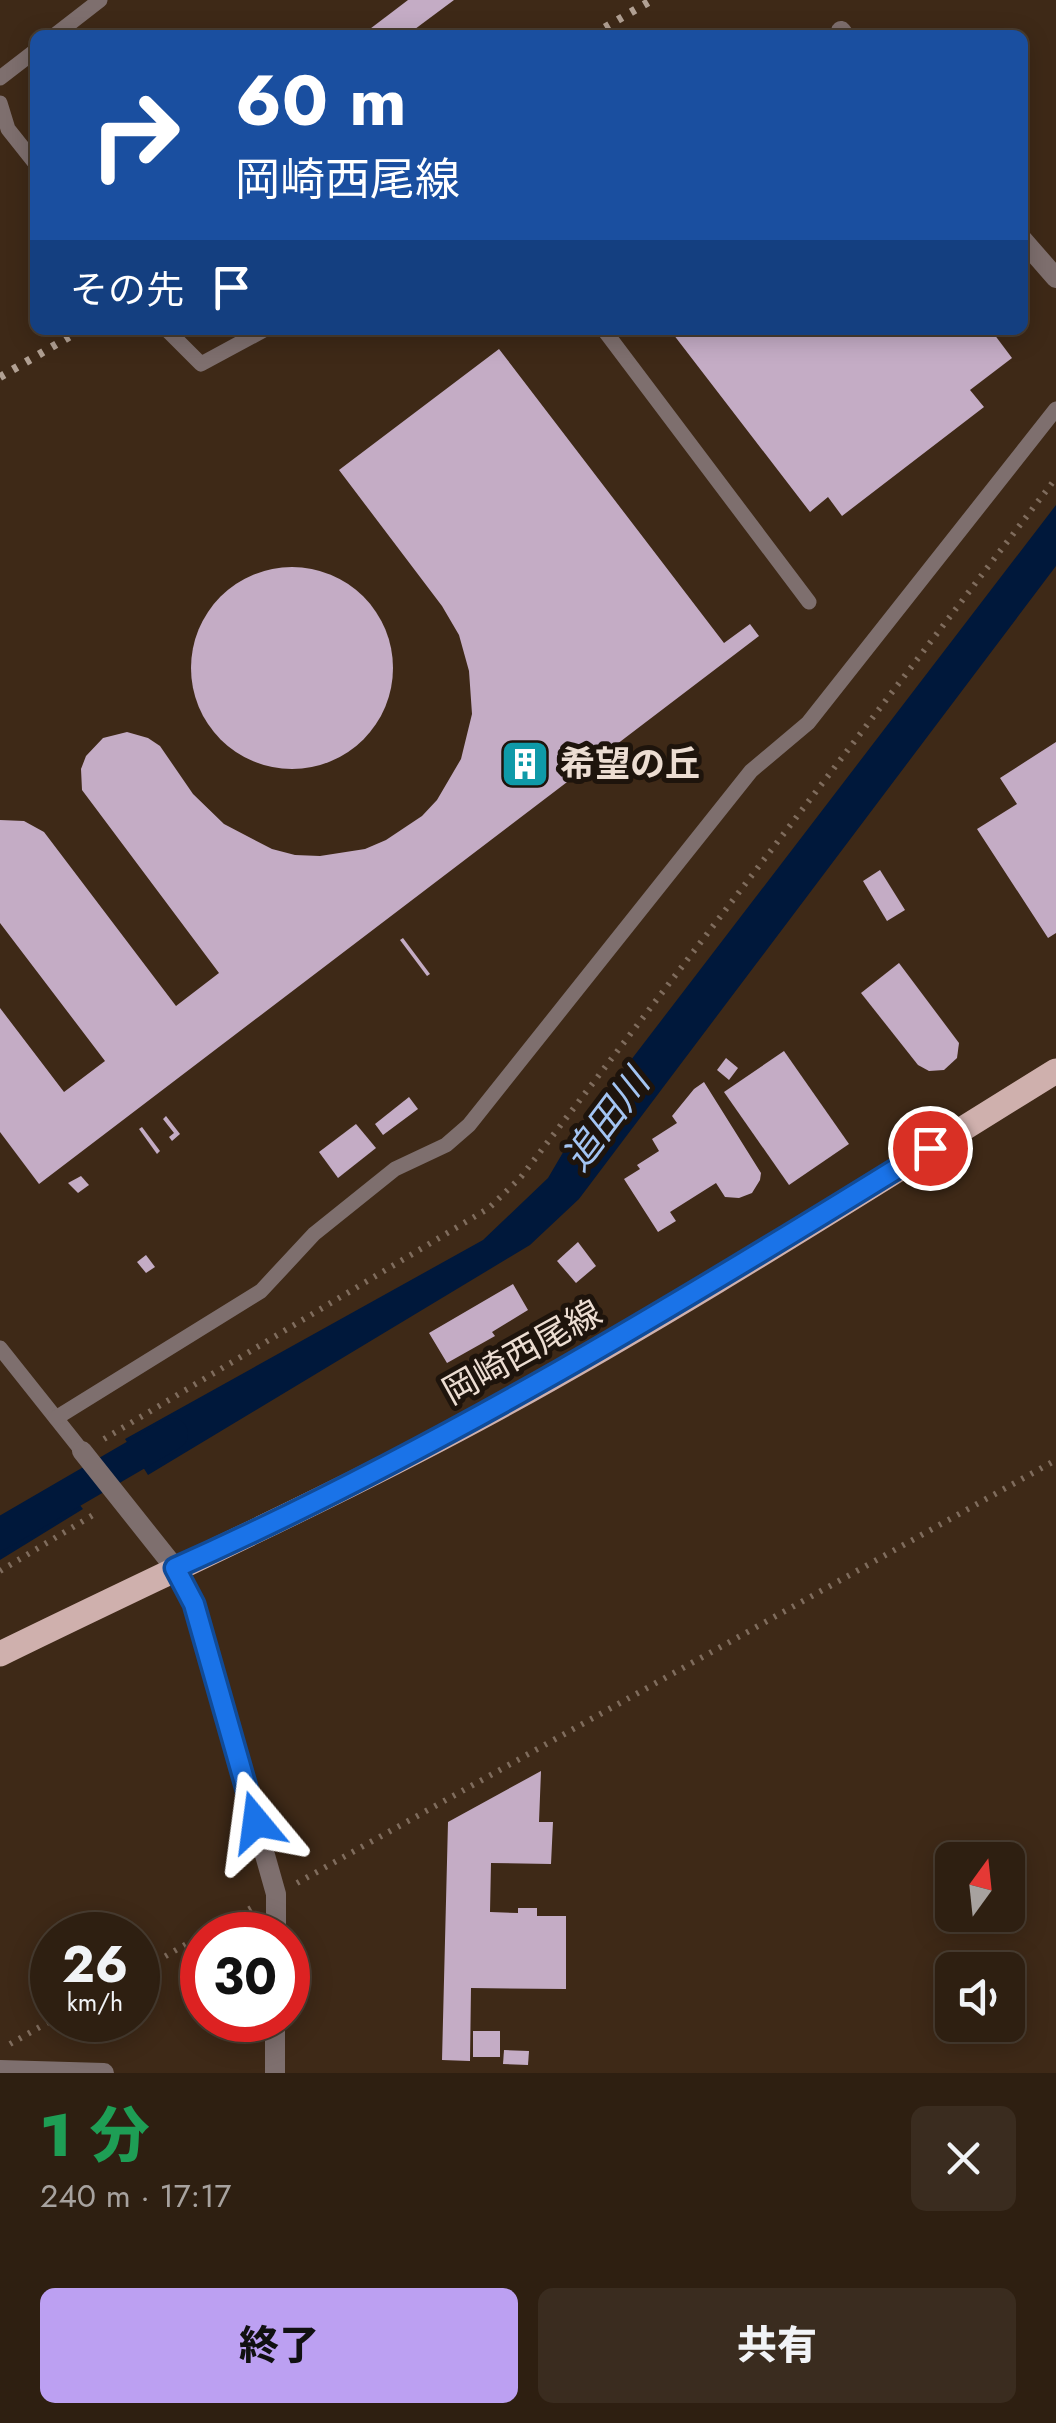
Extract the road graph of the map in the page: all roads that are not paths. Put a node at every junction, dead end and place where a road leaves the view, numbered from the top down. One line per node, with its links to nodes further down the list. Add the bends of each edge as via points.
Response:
1 (100, 0): 2 (lane)
2 (61, 30)
3 (30, 54): 4 (lane)
4 (0, 78)
5 (0, 103): 6 (lane, via 8,129)
6 (30, 158)
7 (1028, 246): 8 (street)
8 (1056, 278)
9 (172, 335): 10 (lane, via 201,364)
10 (255, 335)
11 (608, 335): 13 (lane)
12 (1056, 409): 16 (lane, via 808,722 751,771 469,1125 354,1202 261,1291)
13 (809, 602)
14 (1056, 1071): 18 (main road, 岡崎西尾線, via 492,1411)
15 (0, 1348): 16 (lane)
16 (56, 1418): 17 (lane)
17 (82, 1452): 18 (street)
18 (175, 1568): 19 (main road, 岡崎西尾線); 20 (street, via 194,1604)
19 (0, 1654)
20 (276, 1912)
21 (275, 2042): 24 (street)
22 (0, 2070): 23 (street)
23 (104, 2073)
24 (275, 2073)

